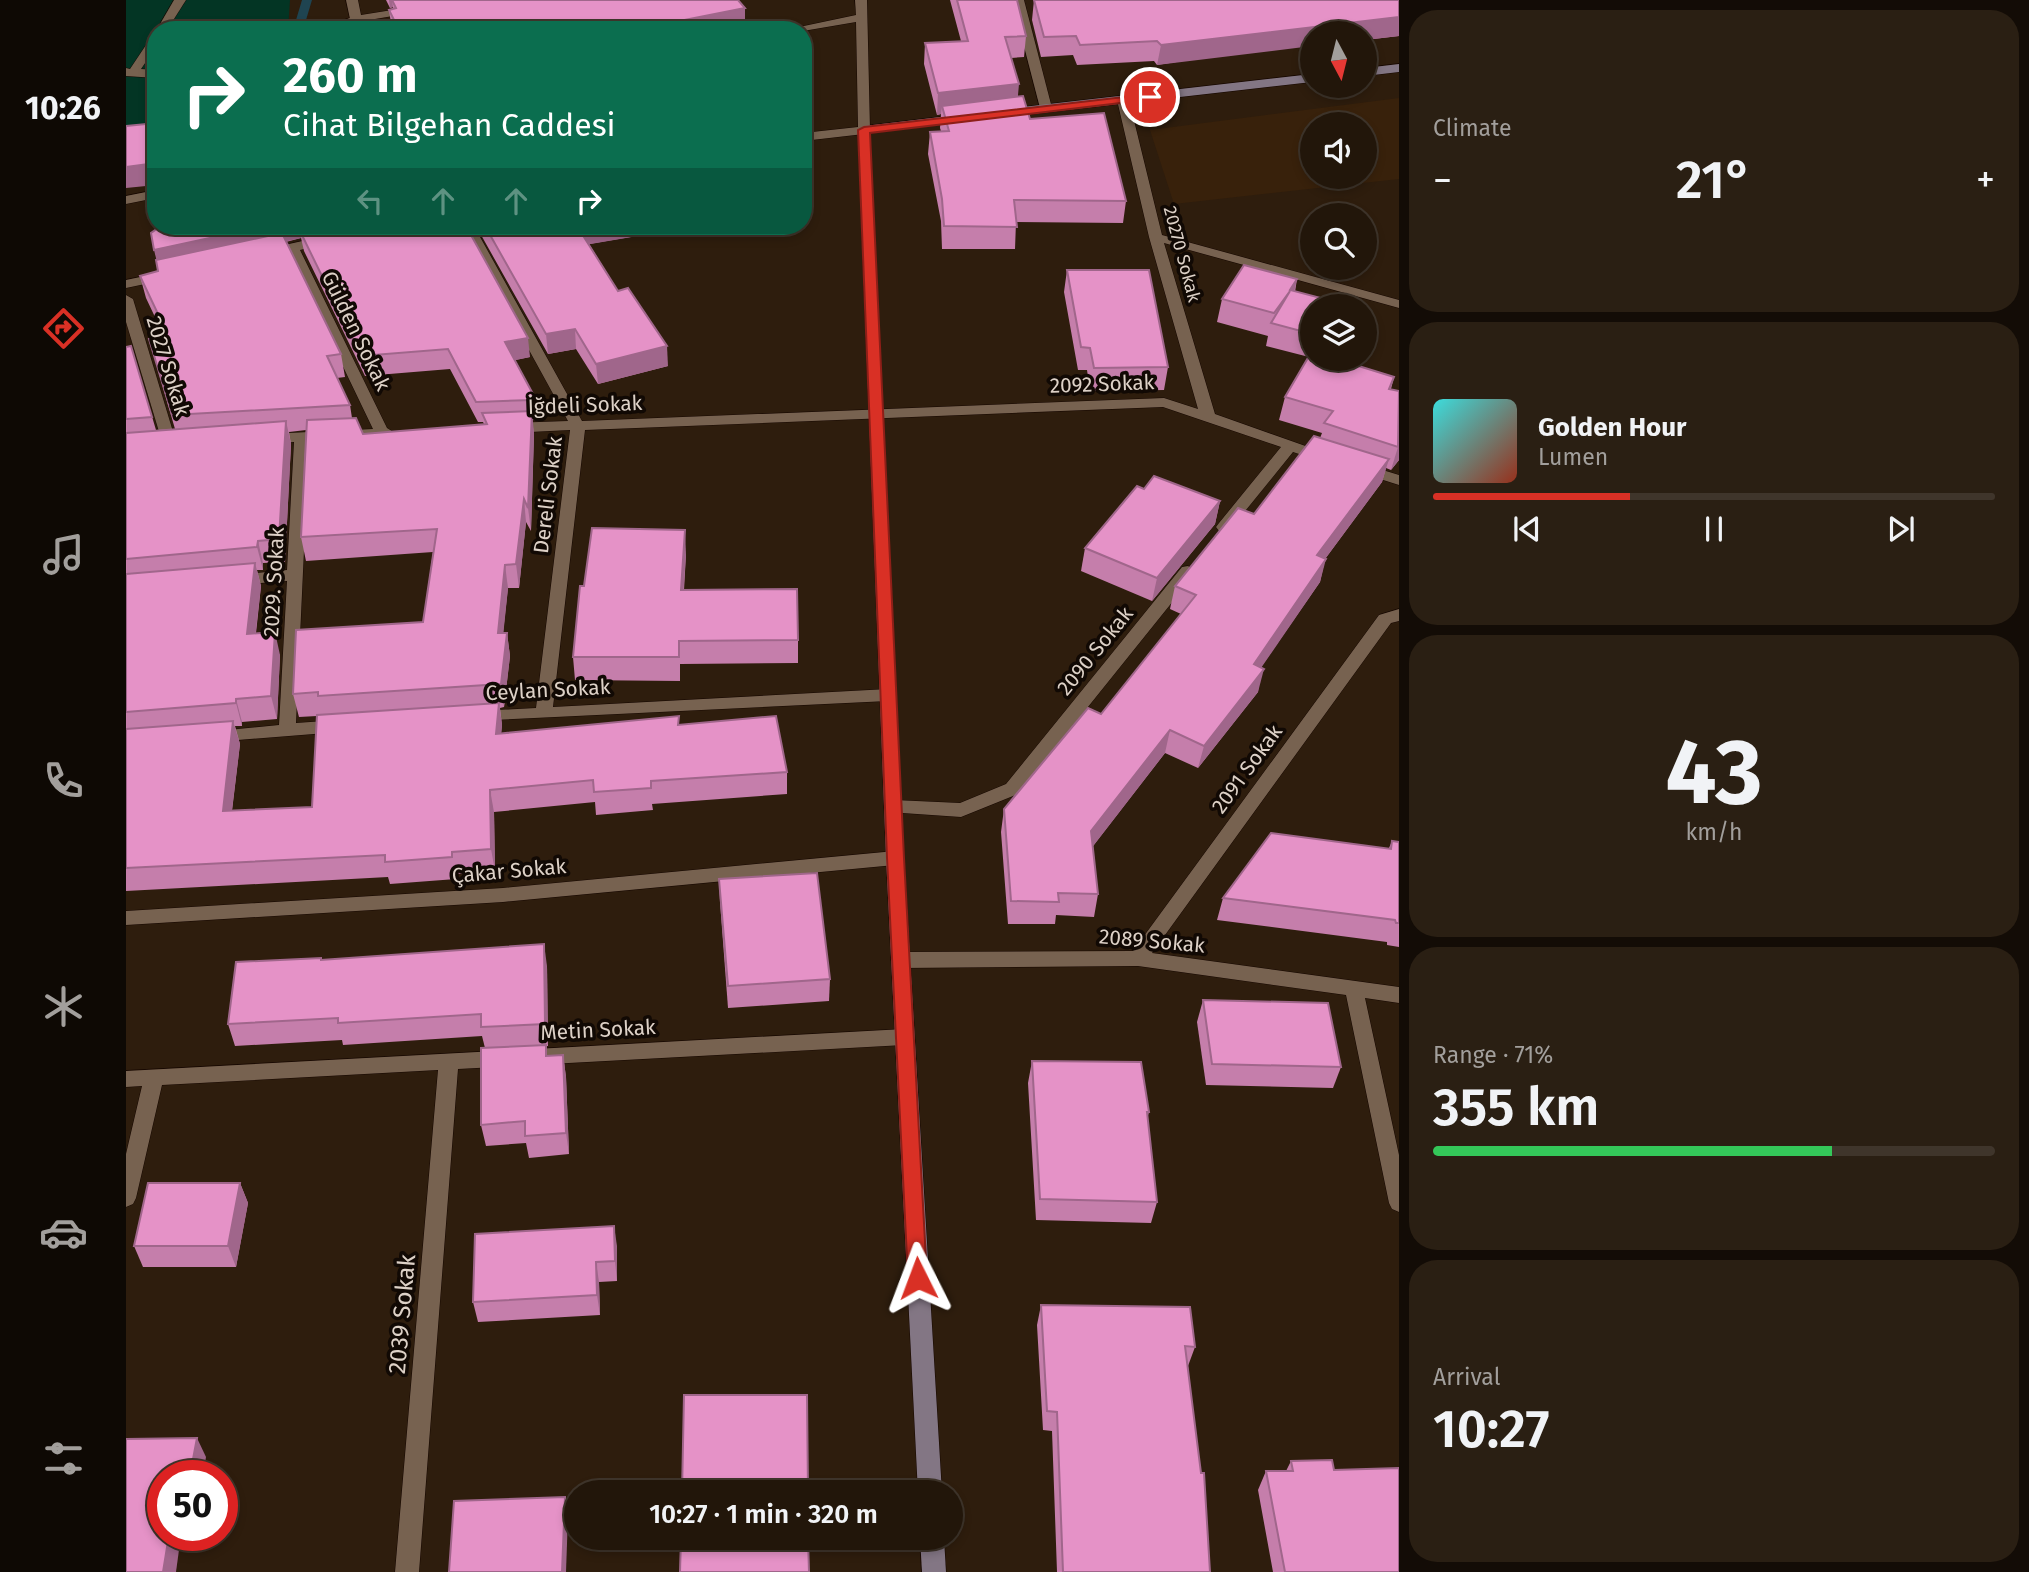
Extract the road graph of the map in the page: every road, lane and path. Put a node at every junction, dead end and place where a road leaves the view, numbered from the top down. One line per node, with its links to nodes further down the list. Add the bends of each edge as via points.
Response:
1 (180, 0): 7 (street)
2 (352, 0): 8 (street)
3 (861, 0): 6 (street)
4 (1018, 0): 17 (street)
5 (422, 9): 9 (street)
6 (862, 17): 10 (street); 18 (street)
7 (167, 21)
8 (358, 21)
9 (375, 21)
10 (812, 26)
11 (147, 50): 14 (street)
12 (1399, 68): 13 (main road)
13 (1377, 71)
14 (130, 72)
15 (1300, 79): 16 (main road)
16 (1123, 100): 17 (main road); 24 (street, 20270 Sokak)
17 (1046, 108): 18 (main road)
18 (864, 130): 19 (street); 31 (main road)
19 (812, 136)
20 (147, 196): 21 (street)
21 (126, 200)
22 (346, 235): 25 (street)
23 (472, 235): 33 (street, Dereli Sokak)
24 (1156, 237): 30 (street); 32 (street, 20270 Sokak)
25 (292, 247): 26 (street); 36 (street, Gülden Sokak)
26 (253, 256)
27 (177, 273): 28 (street)
28 (126, 284)
29 (126, 299): 39 (street, 2027 Sokak)
30 (1399, 304)
31 (877, 415): 32 (street, 2092 Sokak, via 1164,402); 33 (street, İğdeli Sokak); 45 (main road)
32 (1208, 417): 40 (street, 2092 Sokak)
33 (578, 426): 34 (street, İğdeli Sokak); 46 (street, Dereli Sokak)
34 (494, 429)
35 (410, 432): 36 (street)
36 (382, 433): 37 (street)
37 (302, 436): 38 (street); 42 (street, 2029. Sokak)
38 (249, 440)
39 (171, 445)
40 (1290, 446): 41 (street, 2092 Sokak); 51 (street, 2090 Sokak, via 1012,789 961,810)
41 (1399, 480)
42 (295, 575): 43 (street); 49 (street, 2029. Sokak)
43 (217, 582)
44 (1399, 615): 54 (street, 2091 Sokak, via 1385,619)
45 (888, 695): 46 (street, Ceylan Sokak); 51 (main road)
46 (544, 713): 47 (street, Ceylan Sokak)
47 (463, 718)
48 (355, 725): 49 (street)
49 (288, 729): 50 (street)
50 (193, 738)
51 (894, 807): 52 (main road)
52 (895, 858): 53 (street, Çakar Sokak, via 503,895); 55 (main road)
53 (126, 918)
54 (1138, 958): 55 (street, 2089 Sokak); 56 (street, 2089 Sokak)
55 (900, 960): 58 (main road)
56 (1354, 989): 57 (street, 2089 Sokak); 63 (street)
57 (1399, 995)
58 (904, 1037): 59 (street, Metin Sokak); 64 (main road)
59 (449, 1060): 60 (street, Metin Sokak); 66 (street, 2039 Sokak)
60 (154, 1078): 61 (street, Metin Sokak); 62 (street)
61 (126, 1079)
62 (126, 1198)
63 (1399, 1203)
64 (929, 1480)
65 (933, 1550): 67 (main road)
66 (407, 1572)
67 (934, 1572)

